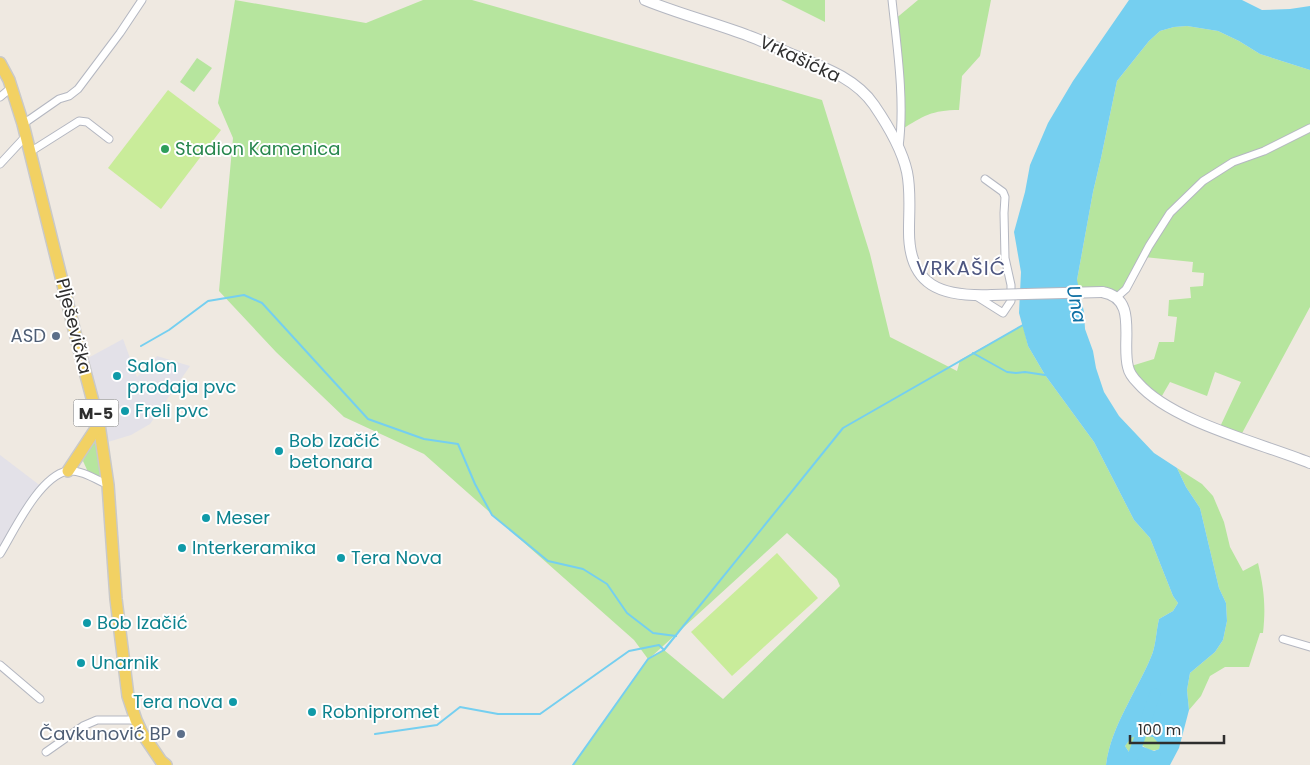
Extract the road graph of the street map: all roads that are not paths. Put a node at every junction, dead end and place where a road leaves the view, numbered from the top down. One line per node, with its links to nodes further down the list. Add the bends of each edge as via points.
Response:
1 (142, 0): 7 (street, via 78,89)
2 (645, 0): 11 (street, Vrkašićka, via 751,36 827,68 854,84 873,103)
3 (892, 0): 11 (street, via 901,130)
4 (0, 63): 5 (main road, Plješevička / M-5)
5 (12, 87): 6 (street); 7 (main road, Plješevička / M-5)
6 (0, 97)
7 (23, 124): 9 (main road, Plješevička / M-5)
8 (1310, 128): 16 (street, via 1233,162 1202,181 1170,213 1126,289)
9 (26, 136): 12 (main road, Plješevička / M-5); 13 (street)
10 (109, 139): 12 (street, via 87,122 79,121)
11 (898, 149): 15 (street, Vrkašićka, via 907,173 909,240 917,269 924,280 936,288)
12 (30, 152): 17 (main road, Plješevička / M-5)
13 (0, 164)
14 (985, 179): 15 (street, via 1005,197 1006,258 1011,301 1003,313)
15 (976, 296): 16 (street, Vrkašićka, bridge, via 1102,292)
16 (1117, 297): 18 (street, via 1122,302 1125,316 1128,367 1149,394 1198,421)
17 (99, 424): 19 (main road); 20 (main road, Plješevička / M-5)
18 (1310, 463)
19 (68, 471): 20 (street); 21 (street, via 42,487)
20 (108, 485): 26 (main road, Plješevička / M-5, via 125,679)
21 (0, 554)
22 (1283, 639): 23 (street)
23 (1310, 646)
24 (0, 665): 25 (street)
25 (40, 699)
26 (136, 720): 27 (street, via 97,720); 28 (main road, Plješevička / M-5, via 146,740)
27 (46, 752)
28 (166, 765)

